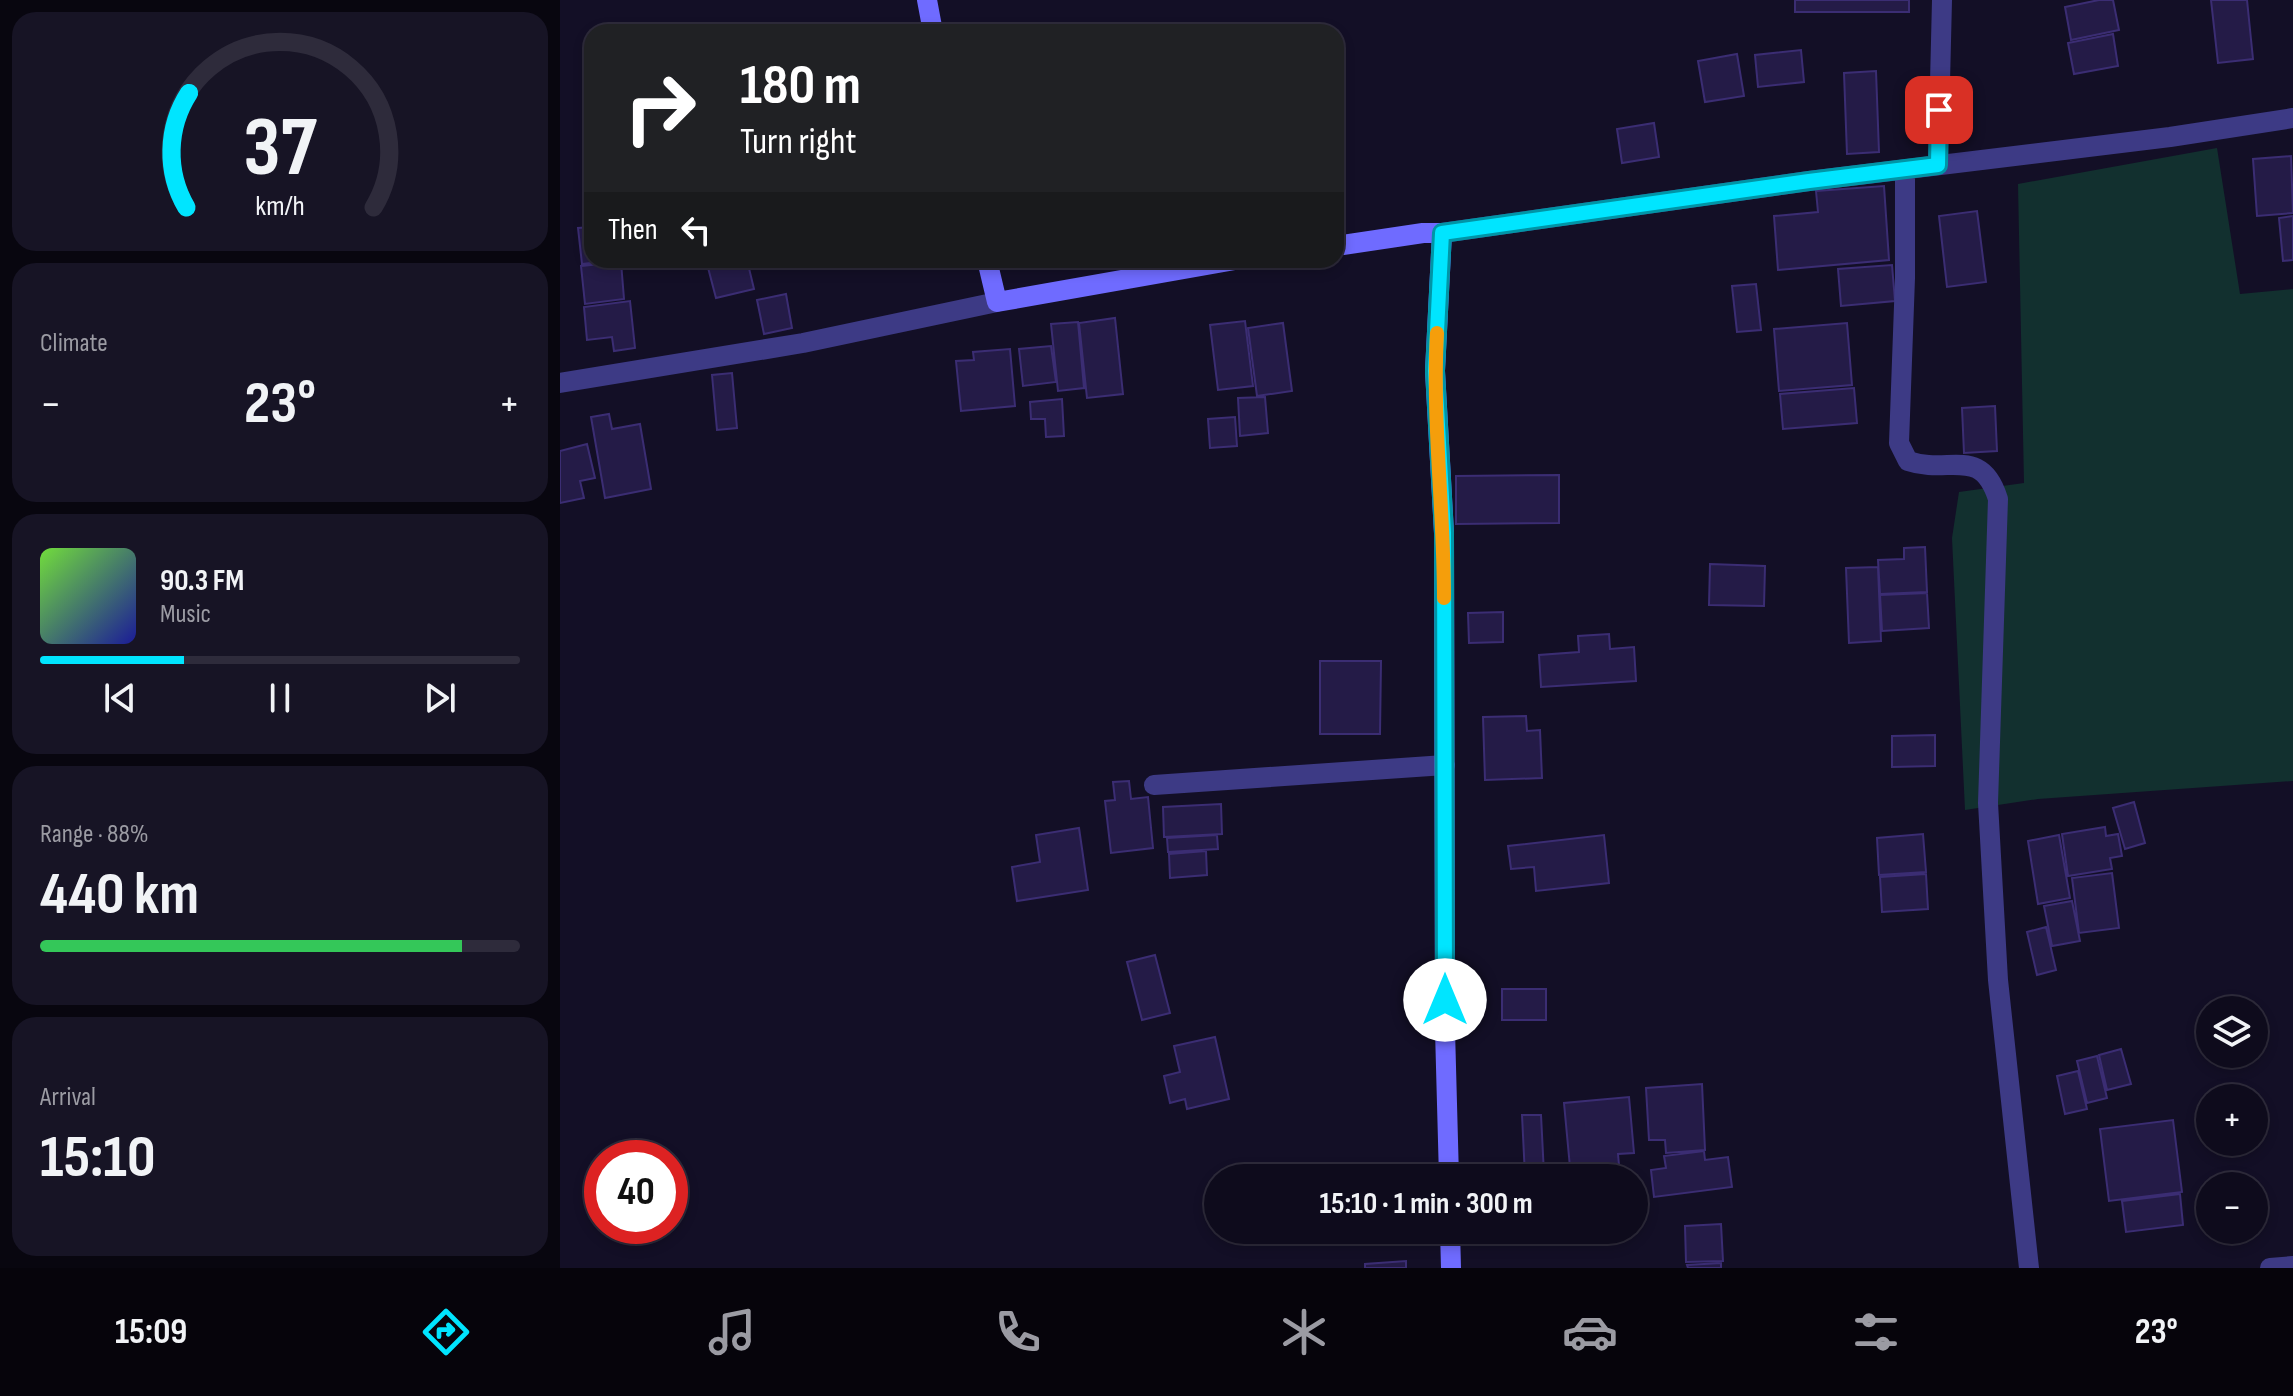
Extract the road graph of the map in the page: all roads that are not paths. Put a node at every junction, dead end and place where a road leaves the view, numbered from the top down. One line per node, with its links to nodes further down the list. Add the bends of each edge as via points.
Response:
1 (927, 0): 3 (street)
2 (1942, 0): 5 (street)
3 (932, 24)
4 (2293, 118): 5 (street)
5 (1938, 165): 6 (street)
6 (1905, 169): 7 (street); 19 (street, via 1899,443 1908,461 1983,470 1998,499 1988,803 1998,980)
7 (1442, 233): 8 (street); 13 (street, via 1435,371 1444,533)
8 (1344, 245)
9 (989, 268): 11 (street)
10 (1190, 268): 11 (street)
11 (997, 302): 12 (street, via 803,343)
12 (560, 383)
13 (1445, 765): 14 (street); 15 (street)
14 (1154, 785)
15 (1449, 1164)
16 (1450, 1244): 18 (street)
17 (2293, 1266): 20 (street)
18 (1451, 1268)
19 (2029, 1268)
20 (2270, 1268)

